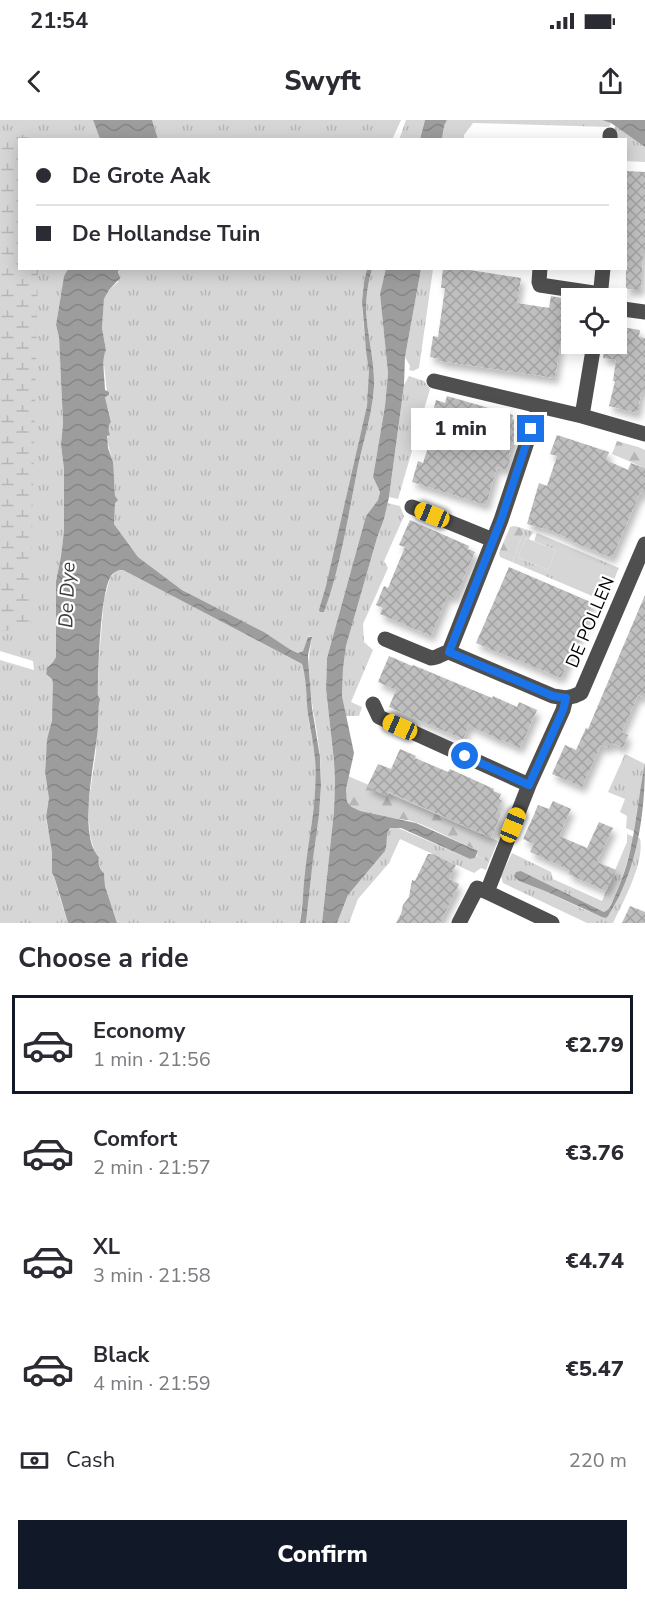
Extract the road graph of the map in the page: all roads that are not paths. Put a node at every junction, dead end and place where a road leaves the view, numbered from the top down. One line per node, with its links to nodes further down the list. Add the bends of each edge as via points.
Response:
1 (540, 270): 4 (street, via 540,285)
2 (603, 270): 3 (street)
3 (601, 288)
4 (561, 289)
5 (627, 310): 6 (street)
6 (645, 312)
7 (592, 354): 10 (street)
8 (434, 381): 9 (street)
9 (539, 406): 10 (street); 13 (street)
10 (582, 416): 11 (street)
11 (645, 434)
12 (412, 507): 13 (street)
13 (493, 540): 16 (street)
14 (645, 544): 17 (street, DE POLLEN, via 581,693)
15 (385, 639): 16 (street, via 431,658)
16 (449, 652): 17 (street)
17 (566, 698): 19 (street, DE POLLEN)
18 (373, 704): 19 (street, via 379,717)
19 (529, 785): 20 (street, DE POLLEN)
20 (487, 892): 21 (street, via 477,888); 22 (street)
21 (459, 923)
22 (552, 923)

